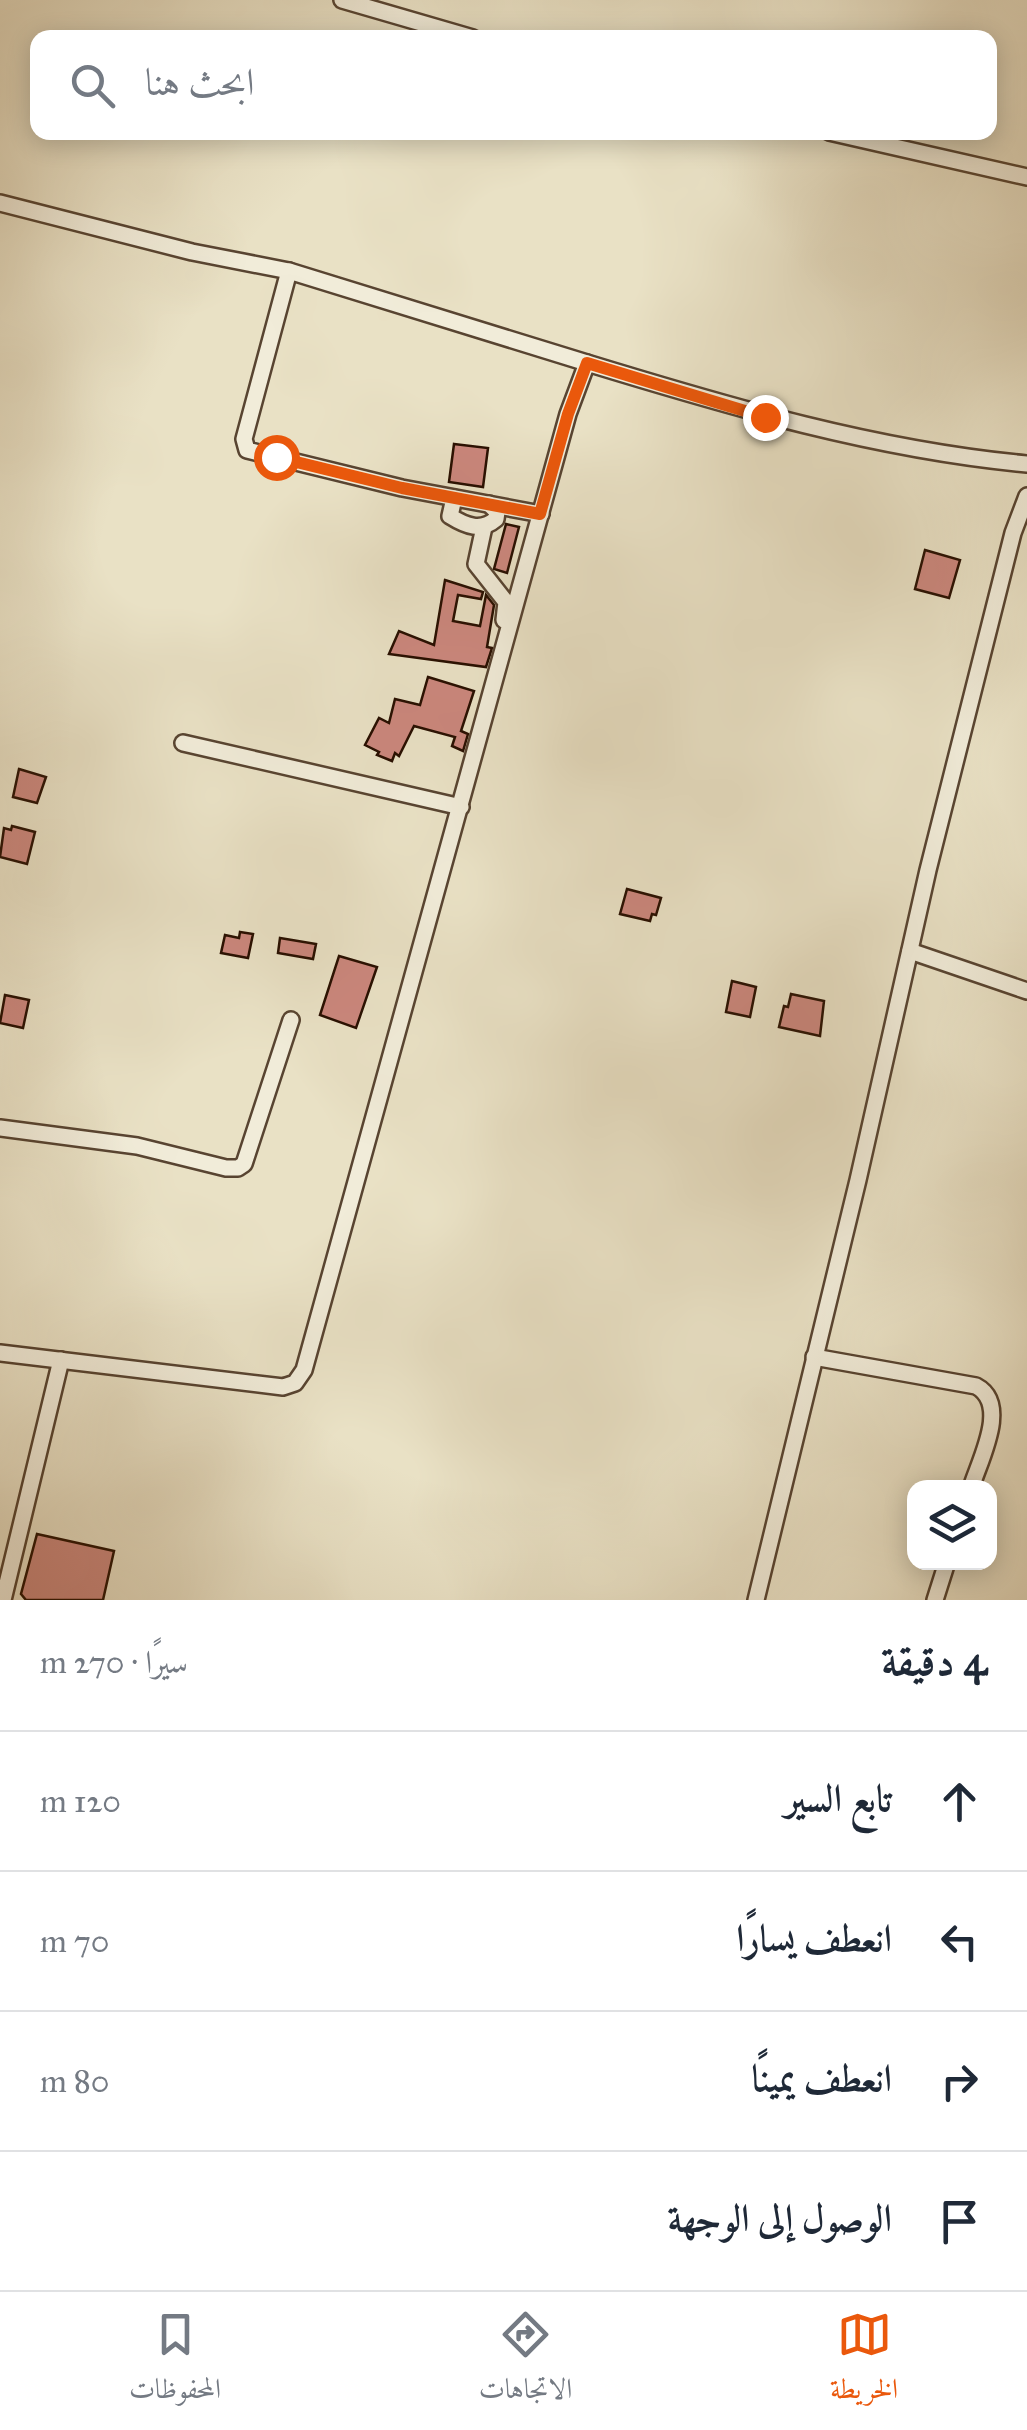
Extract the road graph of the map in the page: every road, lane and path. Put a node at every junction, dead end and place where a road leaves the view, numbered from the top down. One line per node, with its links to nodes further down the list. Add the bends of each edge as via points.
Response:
1 (342, 0): 2 (street)
2 (445, 30)
3 (865, 140): 4 (street)
4 (1027, 177)
5 (0, 204): 6 (street)
6 (289, 271): 7 (street); 10 (street, via 244,448)
7 (587, 363): 8 (street, via 765,417); 12 (street)
8 (1027, 464)
9 (1027, 496): 17 (street)
10 (454, 498): 11 (street); 13 (street, via 450,516)
11 (489, 504): 12 (street); 13 (street, via 496,519)
12 (540, 514): 14 (street)
13 (484, 527): 14 (street, via 476,564 506,602)
14 (506, 642): 16 (street)
15 (183, 743): 16 (street)
16 (461, 808): 23 (street, via 304,1370 282,1387)
17 (910, 951): 18 (street); 22 (street)
18 (1027, 991)
19 (291, 1020): 20 (street, via 238,1168)
20 (0, 1128)
21 (0, 1353): 23 (street)
22 (814, 1358): 24 (street, via 986,1392 993,1408); 27 (street)
23 (61, 1360): 26 (street)
24 (973, 1480)
25 (944, 1570): 28 (street)
26 (3, 1600)
27 (756, 1600)
28 (935, 1600)

